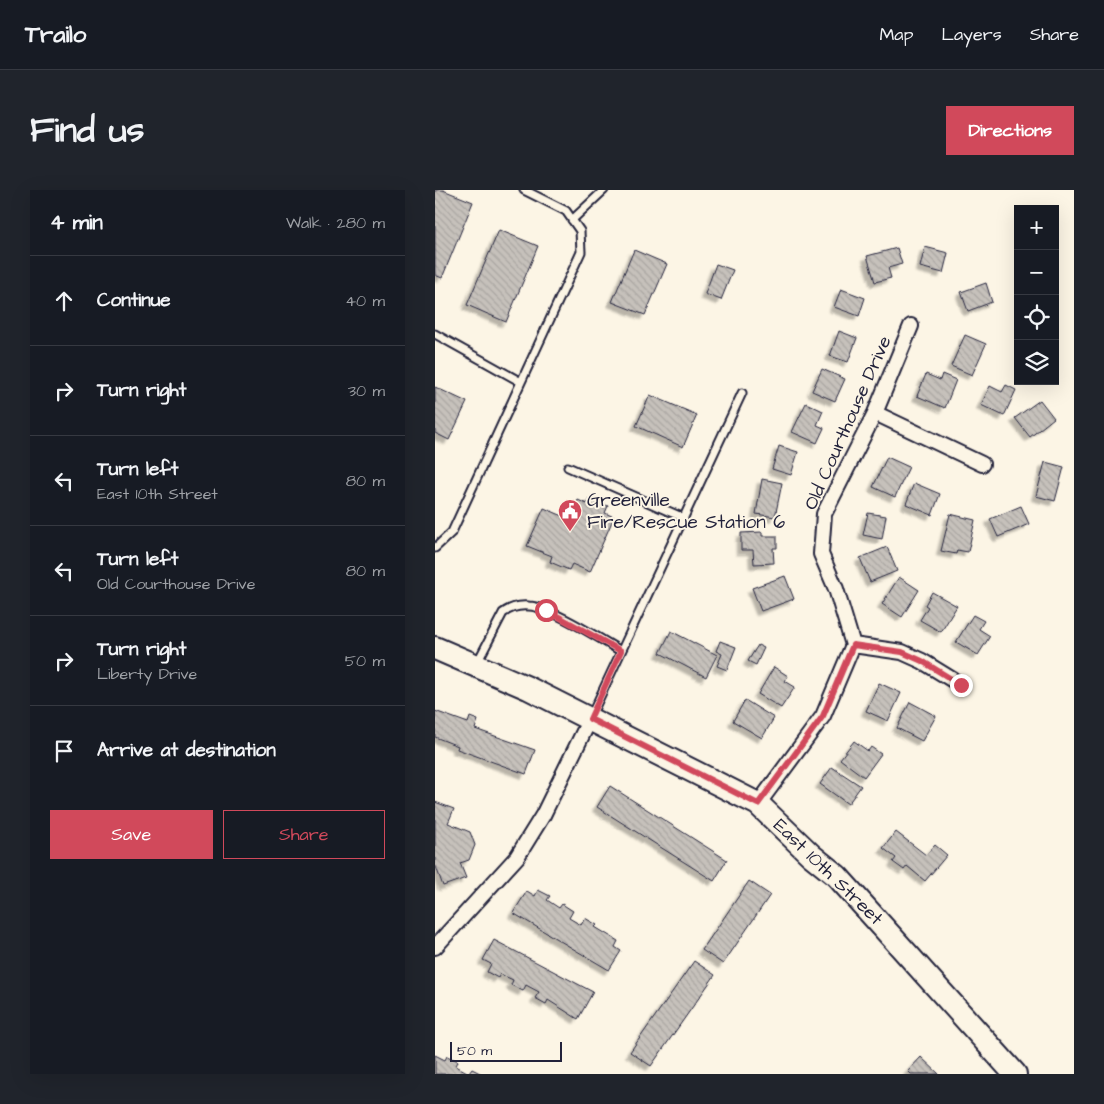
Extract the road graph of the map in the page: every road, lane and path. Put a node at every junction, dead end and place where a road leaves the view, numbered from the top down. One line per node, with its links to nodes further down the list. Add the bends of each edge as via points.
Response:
1 (524, 190): 3 (lane, via 566,211)
2 (604, 190): 3 (lane)
3 (572, 220): 6 (lane, via 580,231 581,252)
4 (911, 326): 8 (street, Old Courthouse Drive)
5 (435, 334): 6 (lane)
6 (521, 382): 12 (lane, via 452,532)
7 (742, 392): 11 (lane)
8 (875, 414): 9 (street); 13 (street, Old Courthouse Drive, via 824,514 821,554 836,589)
9 (982, 464)
10 (568, 467): 11 (lane)
11 (683, 518): 15 (lane)
12 (435, 548)
13 (853, 645): 17 (street, via 902,652); 19 (street, via 823,716)
14 (435, 648): 16 (main road, East 10th Street)
15 (621, 651): 16 (lane, via 546,610 519,606 503,613); 18 (lane)
16 (476, 666): 18 (main road, East 10th Street)
17 (961, 685)
18 (590, 719): 19 (main road, East 10th Street); 20 (street, via 543,815 517,857)
19 (758, 804): 21 (main road, East 10th Street, via 837,876)
20 (435, 947)
21 (1015, 1074)

